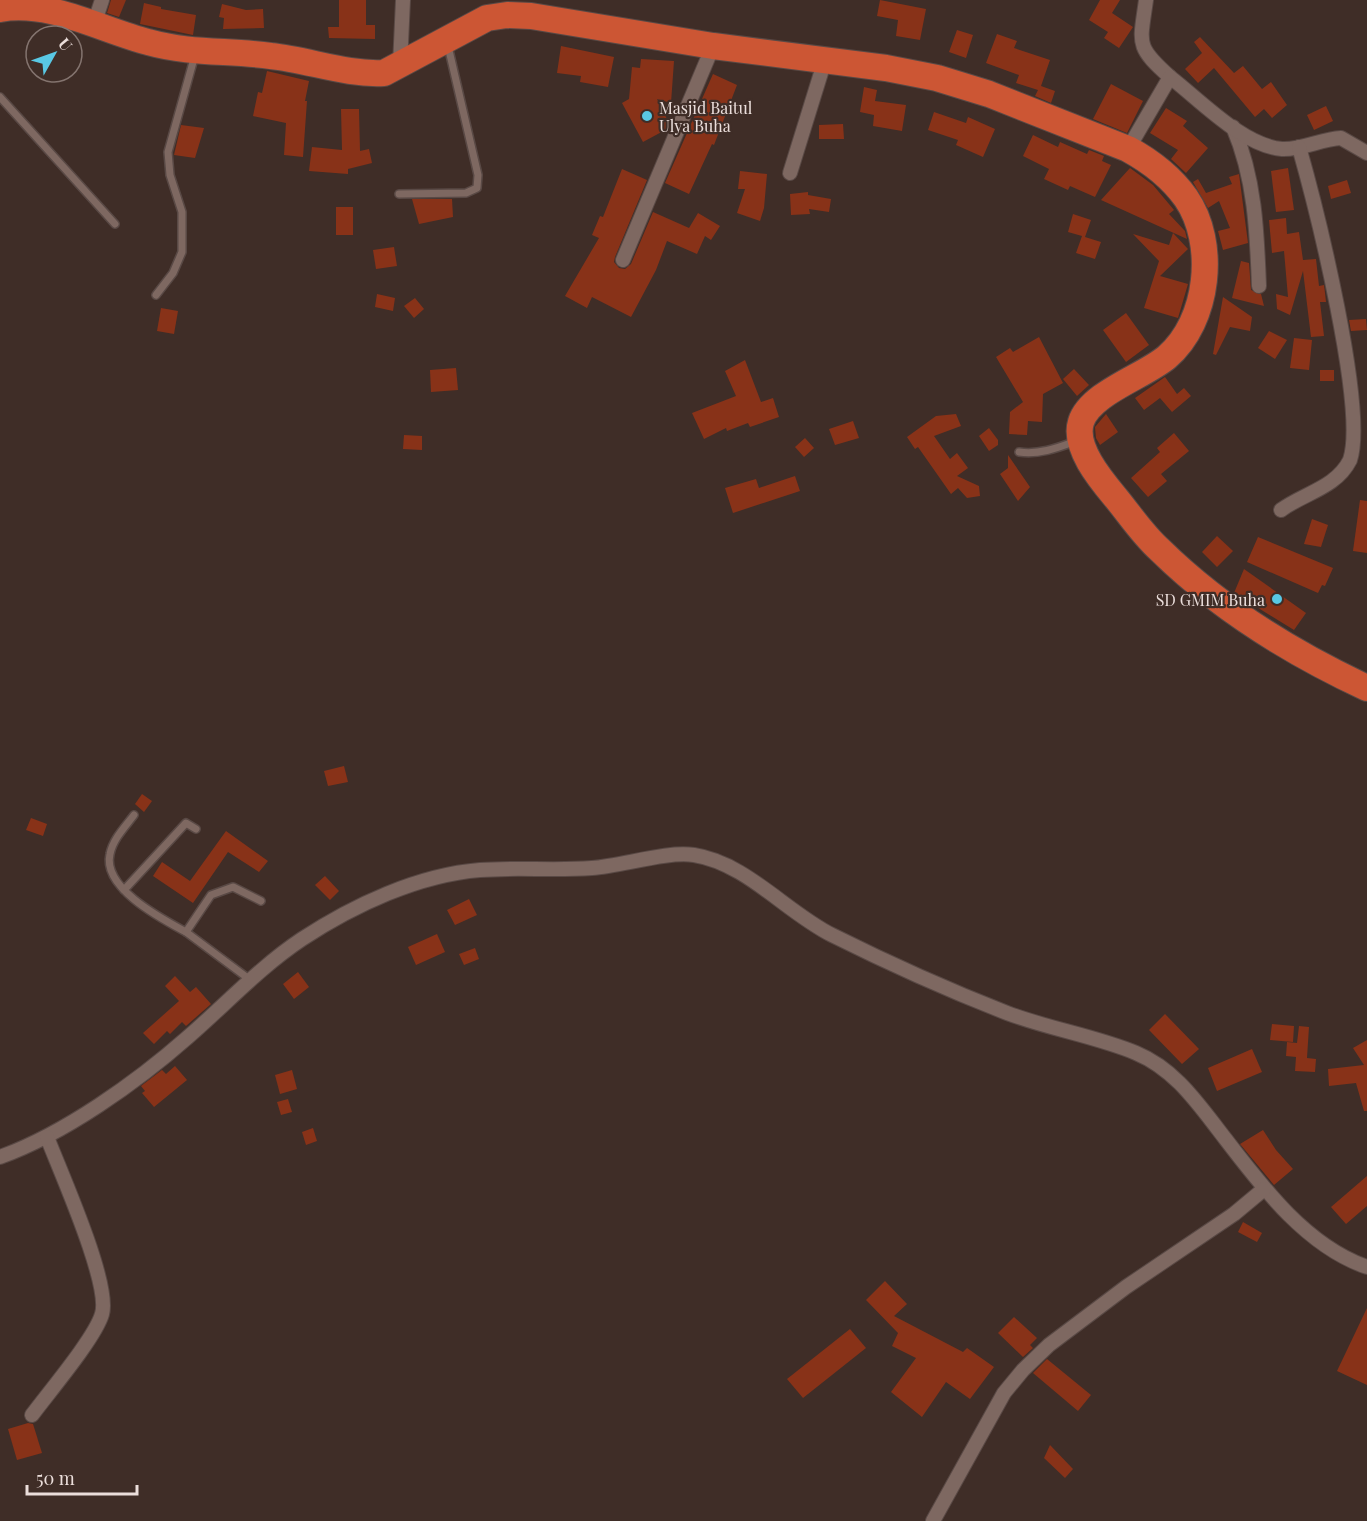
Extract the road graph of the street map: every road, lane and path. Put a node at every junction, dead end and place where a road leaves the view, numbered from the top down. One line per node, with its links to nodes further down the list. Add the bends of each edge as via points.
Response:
1 (403, 0): 10 (street)
2 (1146, 0): 11 (street, via 1142,48)
3 (0, 9): 5 (highway, via 41,3)
4 (487, 9): 6 (highway); 7 (highway)
5 (98, 10): 8 (highway, via 146,42)
6 (446, 40): 10 (highway); 18 (lane, via 478,175 477,188 466,193)
7 (713, 46): 9 (highway); 20 (street)
8 (195, 52): 10 (highway, via 272,56 366,74 384,73); 22 (lane, via 168,152 170,176 182,212 182,252 173,273)
9 (825, 60): 15 (highway, via 947,81); 17 (street)
10 (400, 65)
11 (1170, 76): 13 (street); 15 (street)
12 (0, 97): 19 (lane)
13 (1233, 127): 14 (street, via 1268,146); 21 (street, via 1243,149 1257,220)
14 (1299, 147): 16 (street, via 1341,138); 25 (street, via 1338,295 1357,426 1350,460 1341,473 1329,484)
15 (1128, 148): 23 (highway, via 1147,159 1187,199 1198,225 1205,272 1198,308 1187,334 1168,356 1091,408 1081,422)
16 (1367, 153)
17 (790, 173)
18 (399, 194)
19 (115, 224)
20 (623, 260)
21 (1259, 286)
22 (156, 295)
23 (1081, 439): 24 (lane, via 1052,450); 26 (highway, via 1106,486 1158,549 1196,584 1252,624)
24 (1019, 452)
25 (1281, 510)
26 (1367, 688)
27 (134, 815): 29 (lane, via 109,855 110,871)
28 (196, 829): 29 (lane, via 186,824)
29 (124, 890): 31 (lane, via 148,910)
30 (261, 901): 31 (lane, via 233,887 211,895)
31 (186, 932): 32 (lane)
32 (249, 979): 33 (street, via 183,1042 87,1113); 35 (street, via 329,921 411,885 480,870 590,868 693,855 723,863 830,934 948,988 1009,1014 1135,1053 1160,1065 1200,1105)
33 (47, 1137): 34 (street); 37 (street, via 104,1299 102,1314 90,1337)
34 (0, 1157)
35 (1264, 1189): 36 (street, via 1330,1251); 38 (street, via 1234,1214 1126,1287 1049,1345 1023,1370 1004,1393)
36 (1367, 1267)
37 (32, 1415)
38 (933, 1521)

